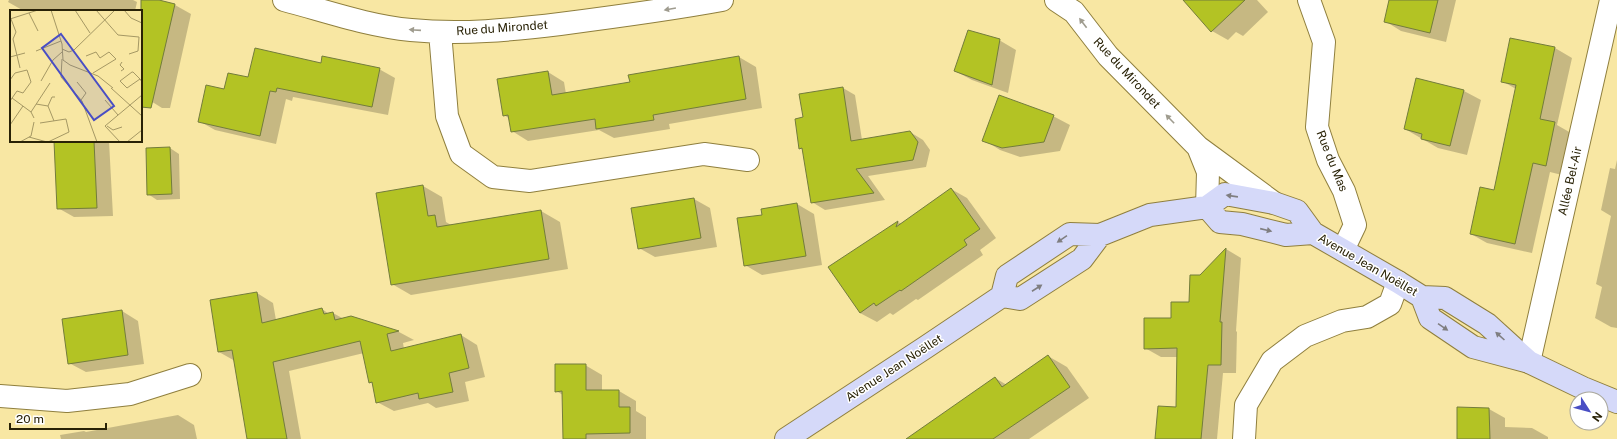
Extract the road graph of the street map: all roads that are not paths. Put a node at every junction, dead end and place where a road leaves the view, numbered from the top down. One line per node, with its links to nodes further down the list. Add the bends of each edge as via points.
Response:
1 (284, 0): 6 (street, Rue du Mirondet, one-way to 1, via 381,25)
2 (722, 0): 6 (street, Rue du Mirondet, one-way to 6, via 643,14 509,30)
3 (1056, 0): 7 (street, Rue du Mirondet, one-way to 3, via 1108,56 1074,12)
4 (1309, 0): 12 (street, Rue du Mas, via 1324,42 1317,127 1328,160 1344,191 1355,225)
5 (1611, 0): 14 (street, Allée Bel-Air)
6 (440, 32): 8 (street, via 447,116 461,154 493,177 530,181 704,154)
7 (1198, 146): 9 (street, Rue du Mirondet); 10 (street, Rue du Mirondet, via 1208,172)
8 (748, 160)
9 (1274, 203): 10 (main road, Avenue Jean Noëllet, one-way to 10, via 1225,194); 11 (main road, Avenue Jean Noëllet, via 1297,211)
10 (1207, 208): 11 (main road, Avenue Jean Noëllet, one-way to 11, via 1220,222 1242,224 1286,235); 18 (main road, Avenue Jean Noëllet, via 1150,215 1100,235 1082,259 1020,299 1002,296)
11 (1313, 233): 12 (main road, Avenue Jean Noëllet)
12 (1343, 250): 13 (main road, Avenue Jean Noëllet)
13 (1398, 282): 14 (main road, Avenue Jean Noëllet, via 1422,297 1445,298 1487,324); 19 (street, via 1390,304 1368,317 1342,322 1305,336 1272,362 1246,405)
14 (1529, 362): 17 (main road, Avenue Jean Noëllet)
15 (190, 375): 16 (street, via 130,394 67,401)
16 (0, 396)
17 (1617, 402)
18 (786, 439)
19 (1244, 439)

